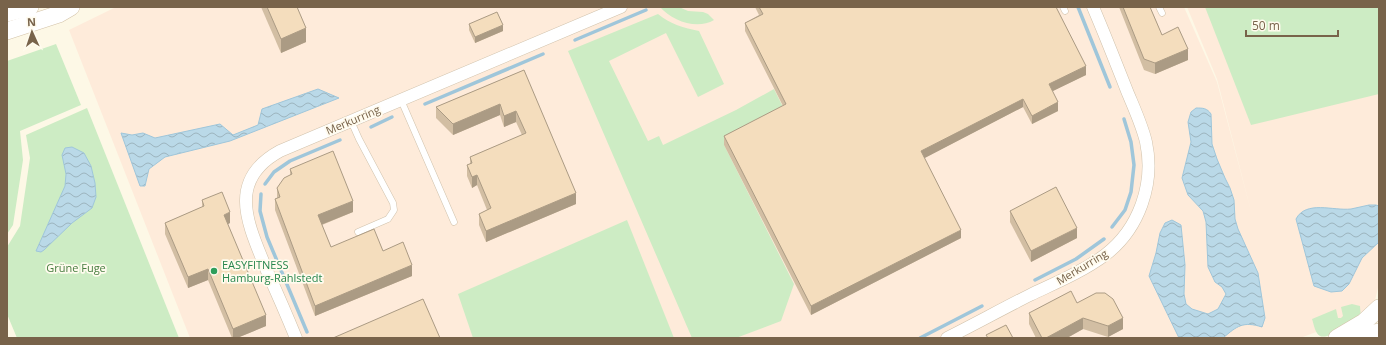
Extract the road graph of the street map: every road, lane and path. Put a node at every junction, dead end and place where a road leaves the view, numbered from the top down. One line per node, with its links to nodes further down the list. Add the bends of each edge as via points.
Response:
1 (30, 7): 5 (main road)
2 (71, 7): 6 (main road, via 59,14)
3 (621, 7): 7 (street, Merkurring)
4 (1096, 8): 14 (street, Merkurring, via 1146,141 1149,172 1140,209 1130,228 1117,244 1097,261)
5 (8, 14)
6 (7, 31)
7 (401, 100): 8 (street, Merkurring); 9 (lane)
8 (352, 121): 10 (lane, via 393,203 394,210 388,219); 13 (street, Merkurring, via 274,154 256,170 247,191 246,213 251,232)
9 (454, 222)
10 (358, 232)
11 (1379, 308): 15 (main road, via 1364,322)
12 (1379, 332): 16 (main road)
13 (296, 338)
14 (947, 338)
15 (1337, 338)
16 (1347, 338)

